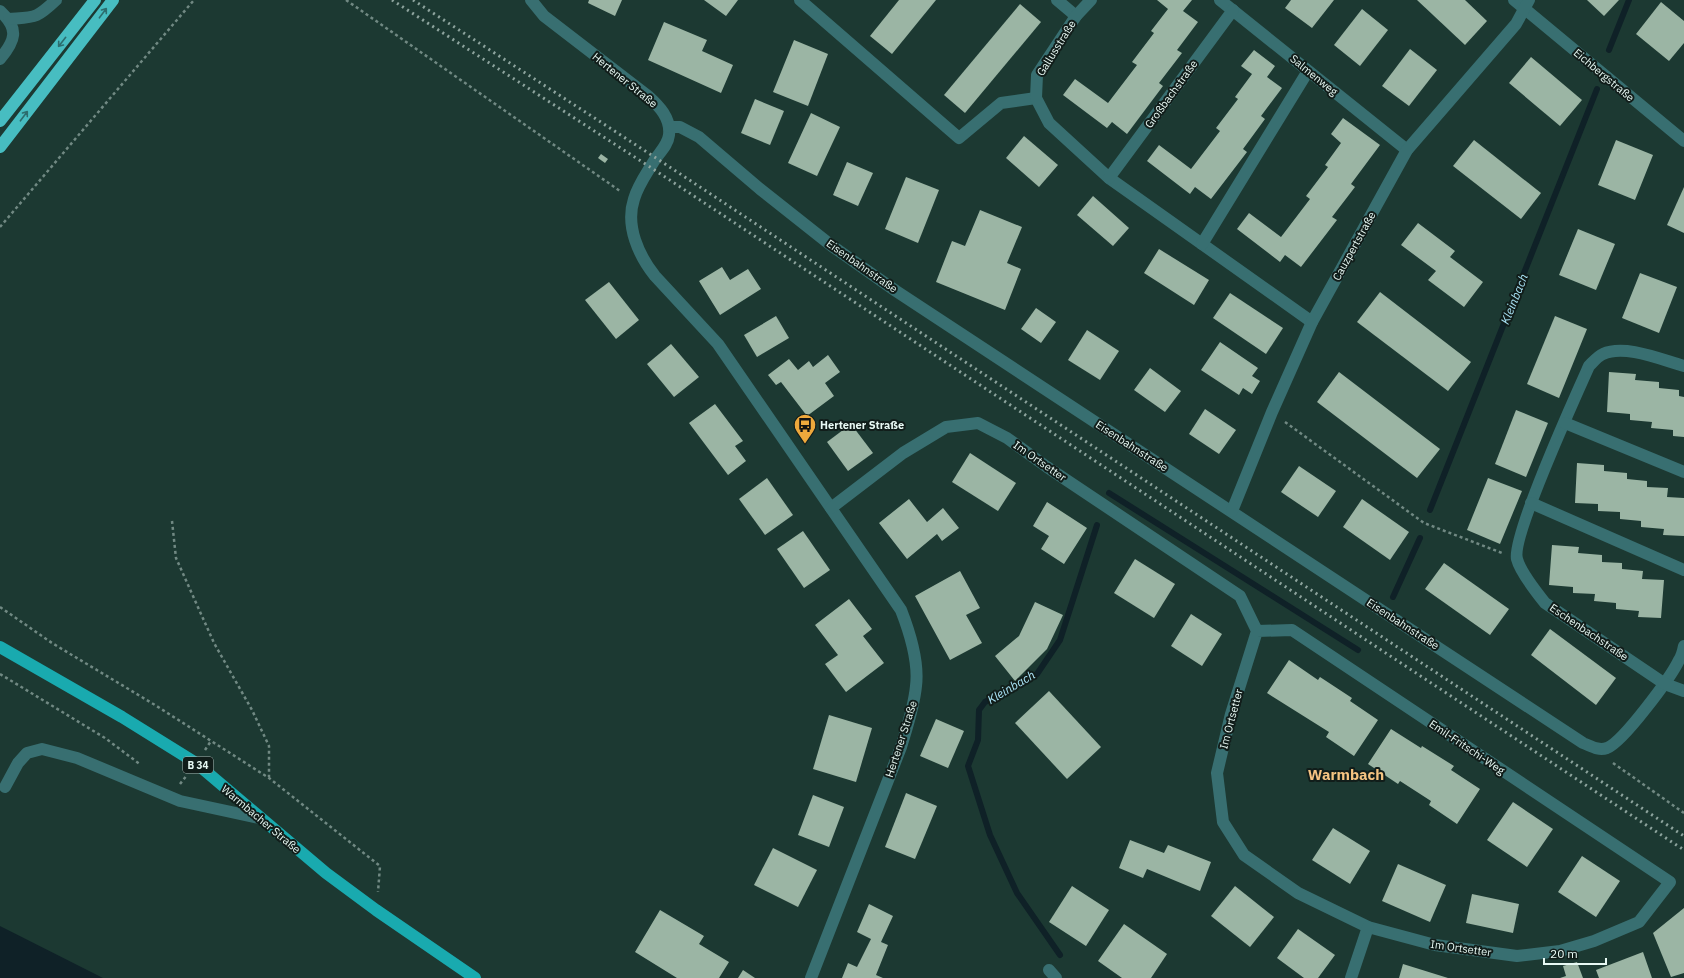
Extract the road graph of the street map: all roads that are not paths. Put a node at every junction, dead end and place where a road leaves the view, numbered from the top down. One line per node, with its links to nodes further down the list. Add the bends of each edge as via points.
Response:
1 (56, 0): 12 (street, via 35,17)
2 (95, 0): 17 (highway, one-way to 17)
3 (113, 0): 20 (highway, one-way to 3)
4 (531, 0): 18 (street, Hertener Straße, via 544,16 660,107)
5 (800, 0): 16 (street, via 959,138 1002,103)
6 (1057, 0): 13 (street)
7 (1091, 0): 13 (street, Gallusstraße)
8 (1220, 0): 11 (street, Salmenweg)
9 (1514, 0): 10 (street, Eichbergstraße)
10 (1527, 4): 19 (street, Eichbergstraße); 21 (street, Cauzpertstraße, via 1516,24)
11 (1233, 10): 15 (street, Salmenweg); 22 (street, Großbachstraße)
12 (4, 15): 14 (street, via 14,34 11,46)
13 (1076, 16): 16 (street, Gallusstraße, via 1037,75)
14 (0, 59)
15 (1308, 71): 21 (street, Salmenweg); 23 (street)
16 (1036, 98): 22 (street, Gallusstraße, via 1049,123)
17 (0, 121)
18 (669, 127): 29 (street, Hertener Straße, via 666,145 633,200 633,235 647,266 718,344); 30 (street, Eisenbahnstraße, via 680,127 699,136 832,246)
19 (1684, 141)
20 (0, 147)
21 (1407, 150): 24 (street, Cauzpertstraße)
22 (1110, 178): 23 (street)
23 (1202, 244): 24 (street)
24 (1312, 322): 30 (street, Cauzpertstraße)
25 (1684, 366): 26 (street, via 1634,352 1617,350 1602,354 1589,366)
26 (1565, 423): 27 (street); 28 (street)
27 (1684, 472)
28 (1531, 503): 31 (street); 35 (street, Eschenbachstraße, via 1520,536 1516,559 1532,587 1545,603)
29 (831, 508): 32 (street, Im Ortsetter, via 903,453 946,427 978,422 1007,438 1240,596); 42 (street, Hertener Straße, via 901,610 915,656 917,685 901,747)
30 (1232, 512): 35 (street, Eisenbahnstraße, via 1583,743 1598,749 1607,748 1619,739)
31 (1684, 570)
32 (1257, 631): 39 (street, Emil-Fritschi-Weg, via 1292,630); 40 (street, Im Ortsetter, via 1231,714 1217,773 1223,822 1244,855 1298,893)
33 (1684, 646): 35 (street, via 1680,660)
34 (0, 647): 38 (main road, Warmbacher Straße / B 34, via 122,716 196,763)
35 (1665, 684): 36 (street, Eschenbachstraße)
36 (1684, 691)
37 (5, 787): 38 (street, via 18,763 27,753 42,750 77,758 180,802)
38 (259, 818): 41 (main road, Warmbacher Straße / B 34, via 326,873)
39 (1670, 882): 40 (street, Im Ortsetter, via 1639,922 1594,941 1560,951 1517,956 1435,945)
40 (1368, 927): 43 (street)
41 (475, 978)
42 (811, 978)
43 (1351, 978)

